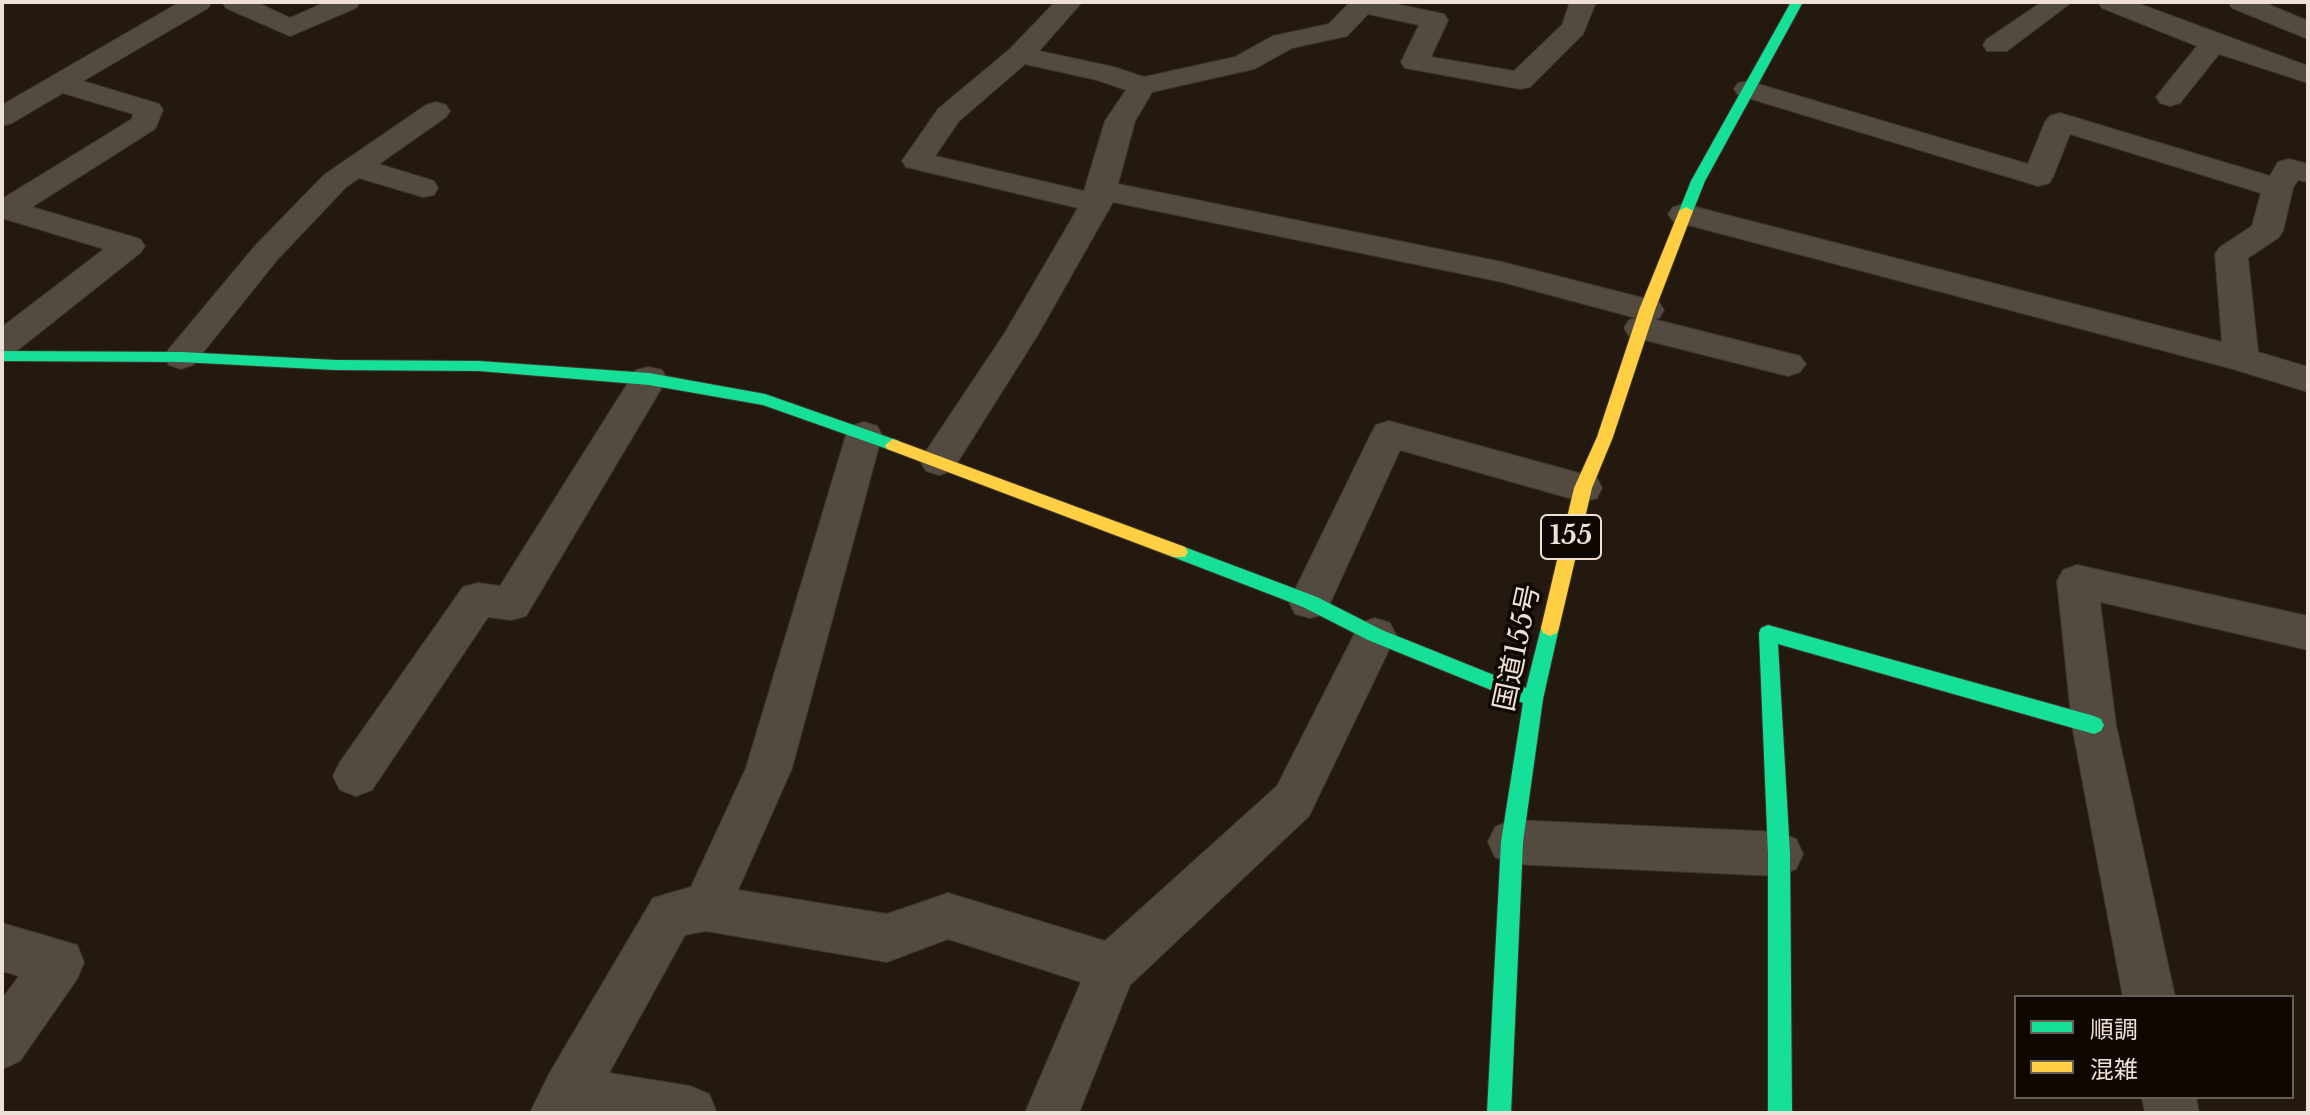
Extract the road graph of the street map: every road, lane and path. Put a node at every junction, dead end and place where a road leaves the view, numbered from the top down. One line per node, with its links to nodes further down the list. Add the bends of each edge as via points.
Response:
1 (235, 2): 2 (street, via 290,28)
2 (347, 2)
3 (1069, 2): 14 (street)
4 (1583, 2): 9 (street, via 1574,28 1520,81 1415,62 1435,20)
5 (1797, 2): 18 (main road, 国道155号 / 155)
6 (2059, 2): 13 (street)
7 (2111, 2): 12 (street)
8 (2241, 2): 11 (street)
9 (1364, 4): 17 (street, via 1338,30 1283,42 1244,63)
10 (183, 5): 16 (street)
11 (2308, 31)
12 (2214, 43): 15 (street); 19 (street)
13 (1997, 45)
14 (1020, 55): 17 (street); 26 (street, via 948,115 917,161)
15 (2308, 75)
16 (59, 83): 21 (street); 29 (street, via 149,110 145,123 7,209 129,246)
17 (1142, 86): 26 (street, via 1120,121)
18 (1748, 89): 25 (street, via 2038,177 2060,122); 27 (main road, 国道155号 / 155)
19 (2170, 97)
20 (436, 111): 22 (street)
21 (2, 117)
22 (356, 167): 24 (street); 31 (street, via 335,181 266,253)
23 (2308, 173): 25 (street, via 2289,168)
24 (423, 188)
25 (2278, 188): 32 (street, via 2267,231 2231,254)
26 (1098, 197): 28 (street, via 1502,272); 37 (street, via 1020,336)
27 (1684, 214): 28 (main road, 国道155号 / 155); 32 (street)
28 (1644, 319): 33 (street); 38 (main road, 国道155号 / 155)
29 (2, 345)
30 (2, 356): 31 (main road)
31 (181, 357): 34 (main road, via 479,366)
32 (2241, 359): 35 (street)
33 (1788, 364)
34 (649, 379): 36 (main road, via 765,400); 44 (street, via 511,604 478,599)
35 (2307, 388)
36 (864, 435): 37 (main road); 47 (street, via 769,768)
37 (939, 461): 39 (main road)
38 (1583, 488): 39 (street, via 1389,434); 42 (main road, 国道155号 / 155)
39 (1310, 602): 41 (main road)
40 (2308, 633): 43 (street, via 2077,581)
41 (1375, 635): 42 (main road); 49 (street, via 1293,801)
42 (1533, 699): 45 (main road, 国道155号 / 155)
43 (2094, 725): 46 (main road, via 1768,633); 50 (street)
44 (356, 776)
45 (1512, 842): 46 (street); 55 (main road, 国道155号 / 155)
46 (1779, 854): 56 (main road)
47 (706, 908): 49 (street, via 887,938 948,916); 52 (street, via 670,914)
48 (2, 947): 51 (street, via 59,962)
49 (1112, 968): 54 (street)
50 (2149, 995)
51 (2, 1043)
52 (563, 1103): 53 (street)
53 (690, 1113)
54 (1052, 1113)
55 (1499, 1113)
56 (1780, 1113)

